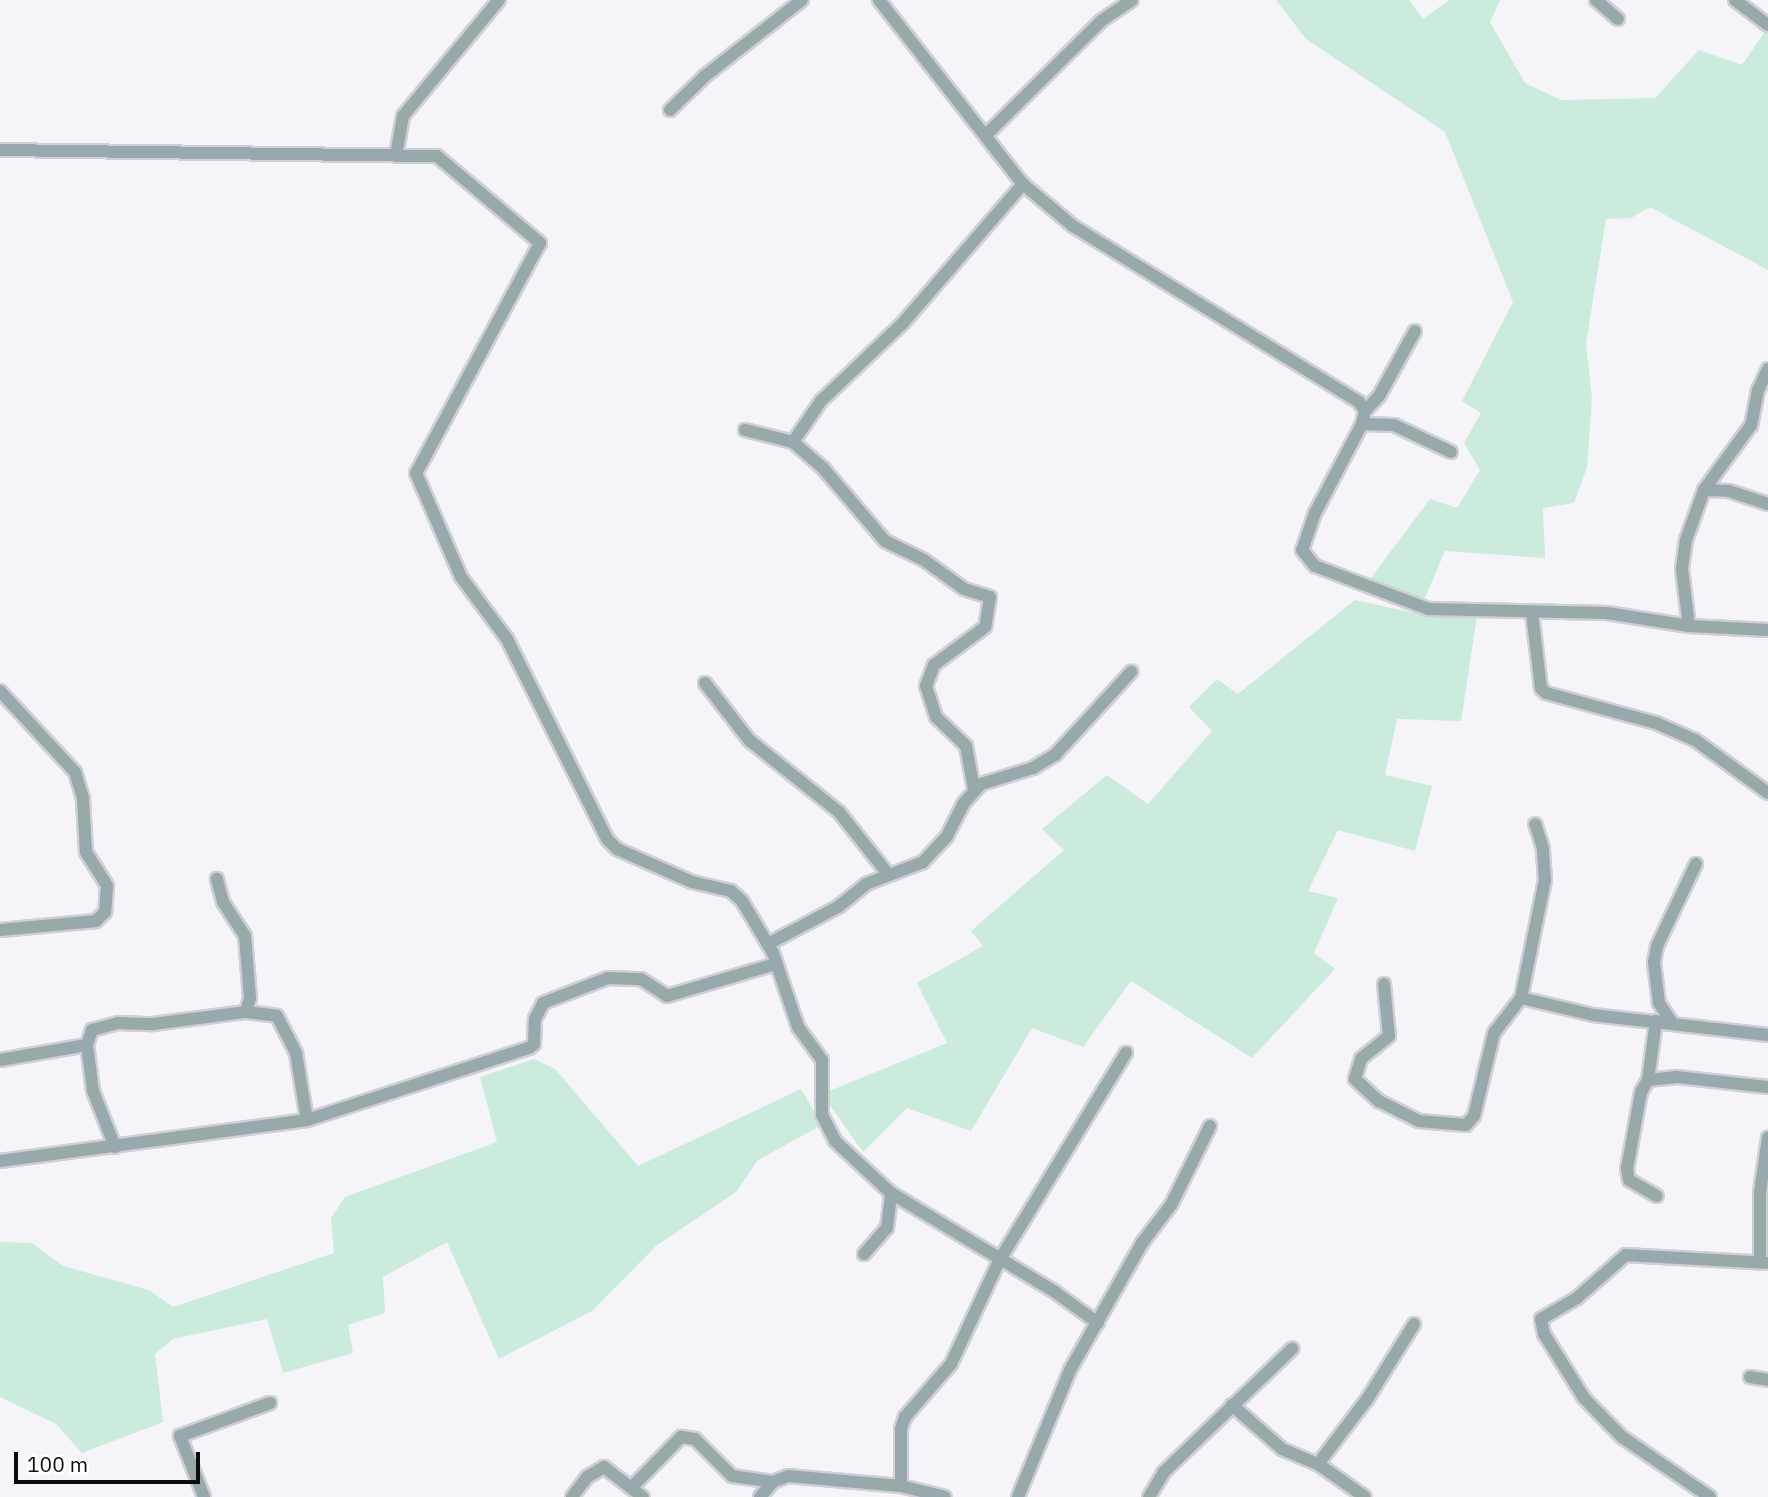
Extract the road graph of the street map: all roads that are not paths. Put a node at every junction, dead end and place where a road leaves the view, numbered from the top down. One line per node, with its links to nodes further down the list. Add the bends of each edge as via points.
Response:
1 (499, 0): 12 (street, via 403,116)
2 (802, 0): 9 (street, via 705,76)
3 (879, 0): 10 (street)
4 (1132, 0): 10 (street, via 1101,20)
5 (1595, 0): 7 (street)
6 (1735, 0): 8 (street)
7 (1618, 19)
8 (1768, 25)
9 (670, 110)
10 (986, 135): 13 (street)
11 (0, 150): 12 (street)
12 (396, 156): 35 (street, via 437,156 540,243 416,473 461,577 507,639 607,839 617,849 692,882 731,891)
13 (1023, 184): 16 (street, via 1073,226 1359,402); 18 (street, via 912,314 821,401)
14 (1415, 331): 16 (street)
15 (1768, 369): 20 (street, via 1751,425)
16 (1363, 418): 19 (street, via 1394,425); 22 (street, via 1315,513 1302,550 1305,558 1428,609)
17 (745, 430): 18 (street)
18 (793, 442): 28 (street, via 822,468 885,541 924,560 964,589 990,597 985,627 934,665 926,687 936,717 966,746)
19 (1451, 453)
20 (1704, 490): 21 (street, via 1729,491); 23 (street, via 1686,540 1682,569)
21 (1768, 504)
22 (1532, 613): 23 (street, via 1607,613); 29 (street, via 1541,688 1546,693 1656,723 1695,740)
23 (1689, 626): 24 (street)
24 (1768, 630)
25 (1131, 673): 28 (street, via 1055,755)
26 (705, 683): 32 (street, via 750,740 839,812)
27 (0, 691): 34 (street, via 75,772 83,799 86,852 107,886 107,903 96,921)
28 (974, 790): 32 (street, via 936,852 923,862)
29 (1768, 793)
30 (1535, 824): 38 (street, via 1543,848 1545,880)
31 (1696, 864): 41 (street, via 1657,946 1654,962 1659,1003)
32 (888, 874): 35 (street, via 866,884 819,919)
33 (217, 879): 39 (street, via 223,902 245,936)
34 (0, 930)
35 (768, 944): 36 (street)
36 (776, 964): 48 (street, via 667,996 642,979 608,978 543,1003 535,1018 534,1044 529,1048); 53 (street, via 798,1027 822,1060 821,1101 827,1129)
37 (1384, 984): 38 (street, via 1389,1036 1361,1059 1355,1079 1401,1113 1455,1126 1466,1125 1474,1116 1494,1033)
38 (1521, 998): 40 (street, via 1593,1015)
39 (246, 1012): 43 (street, via 153,1024 105,1024 92,1030); 48 (street, via 277,1016 296,1053)
40 (1656, 1021): 41 (street); 46 (street)
41 (1671, 1021): 42 (street)
42 (1768, 1035)
43 (87, 1045): 45 (street); 51 (street, via 95,1099)
44 (1126, 1053): 56 (street)
45 (0, 1060)
46 (1648, 1080): 47 (street, via 1676,1077); 54 (street, via 1641,1092 1627,1175 1635,1185)
47 (1768, 1087)
48 (307, 1120): 51 (street)
49 (1210, 1126): 58 (street, via 1171,1205 1142,1243)
50 (1768, 1138): 57 (street, via 1759,1192)
51 (114, 1147): 52 (street)
52 (0, 1161)
53 (891, 1193): 55 (street, via 887,1228); 56 (street)
54 (1657, 1196)
55 (864, 1254)
56 (999, 1261): 58 (street, via 1055,1292); 68 (street, via 951,1364 905,1417)
57 (1764, 1263): 77 (street, via 1626,1255 1587,1290 1541,1319 1544,1334 1584,1398 1622,1437)
58 (1098, 1324): 74 (street, via 1070,1370)
59 (1414, 1324): 65 (street, via 1368,1398)
60 (1292, 1349): 64 (street)
61 (1750, 1377): 62 (street)
62 (1768, 1380)
63 (270, 1403): 69 (street, via 180,1436)
64 (1232, 1405): 65 (street, via 1282,1449); 75 (street, via 1164,1472)
65 (1318, 1464): 76 (street)
66 (773, 1482): 67 (street, via 732,1476 695,1439 681,1437); 68 (street, via 788,1476); 72 (street)
67 (633, 1486): 70 (street, via 612,1470 597,1468); 71 (street)
68 (901, 1486): 73 (street)
69 (204, 1497)
70 (572, 1497)
71 (643, 1497)
72 (760, 1497)
73 (946, 1497)
74 (1018, 1497)
75 (1149, 1497)
76 (1366, 1497)
77 (1710, 1497)

